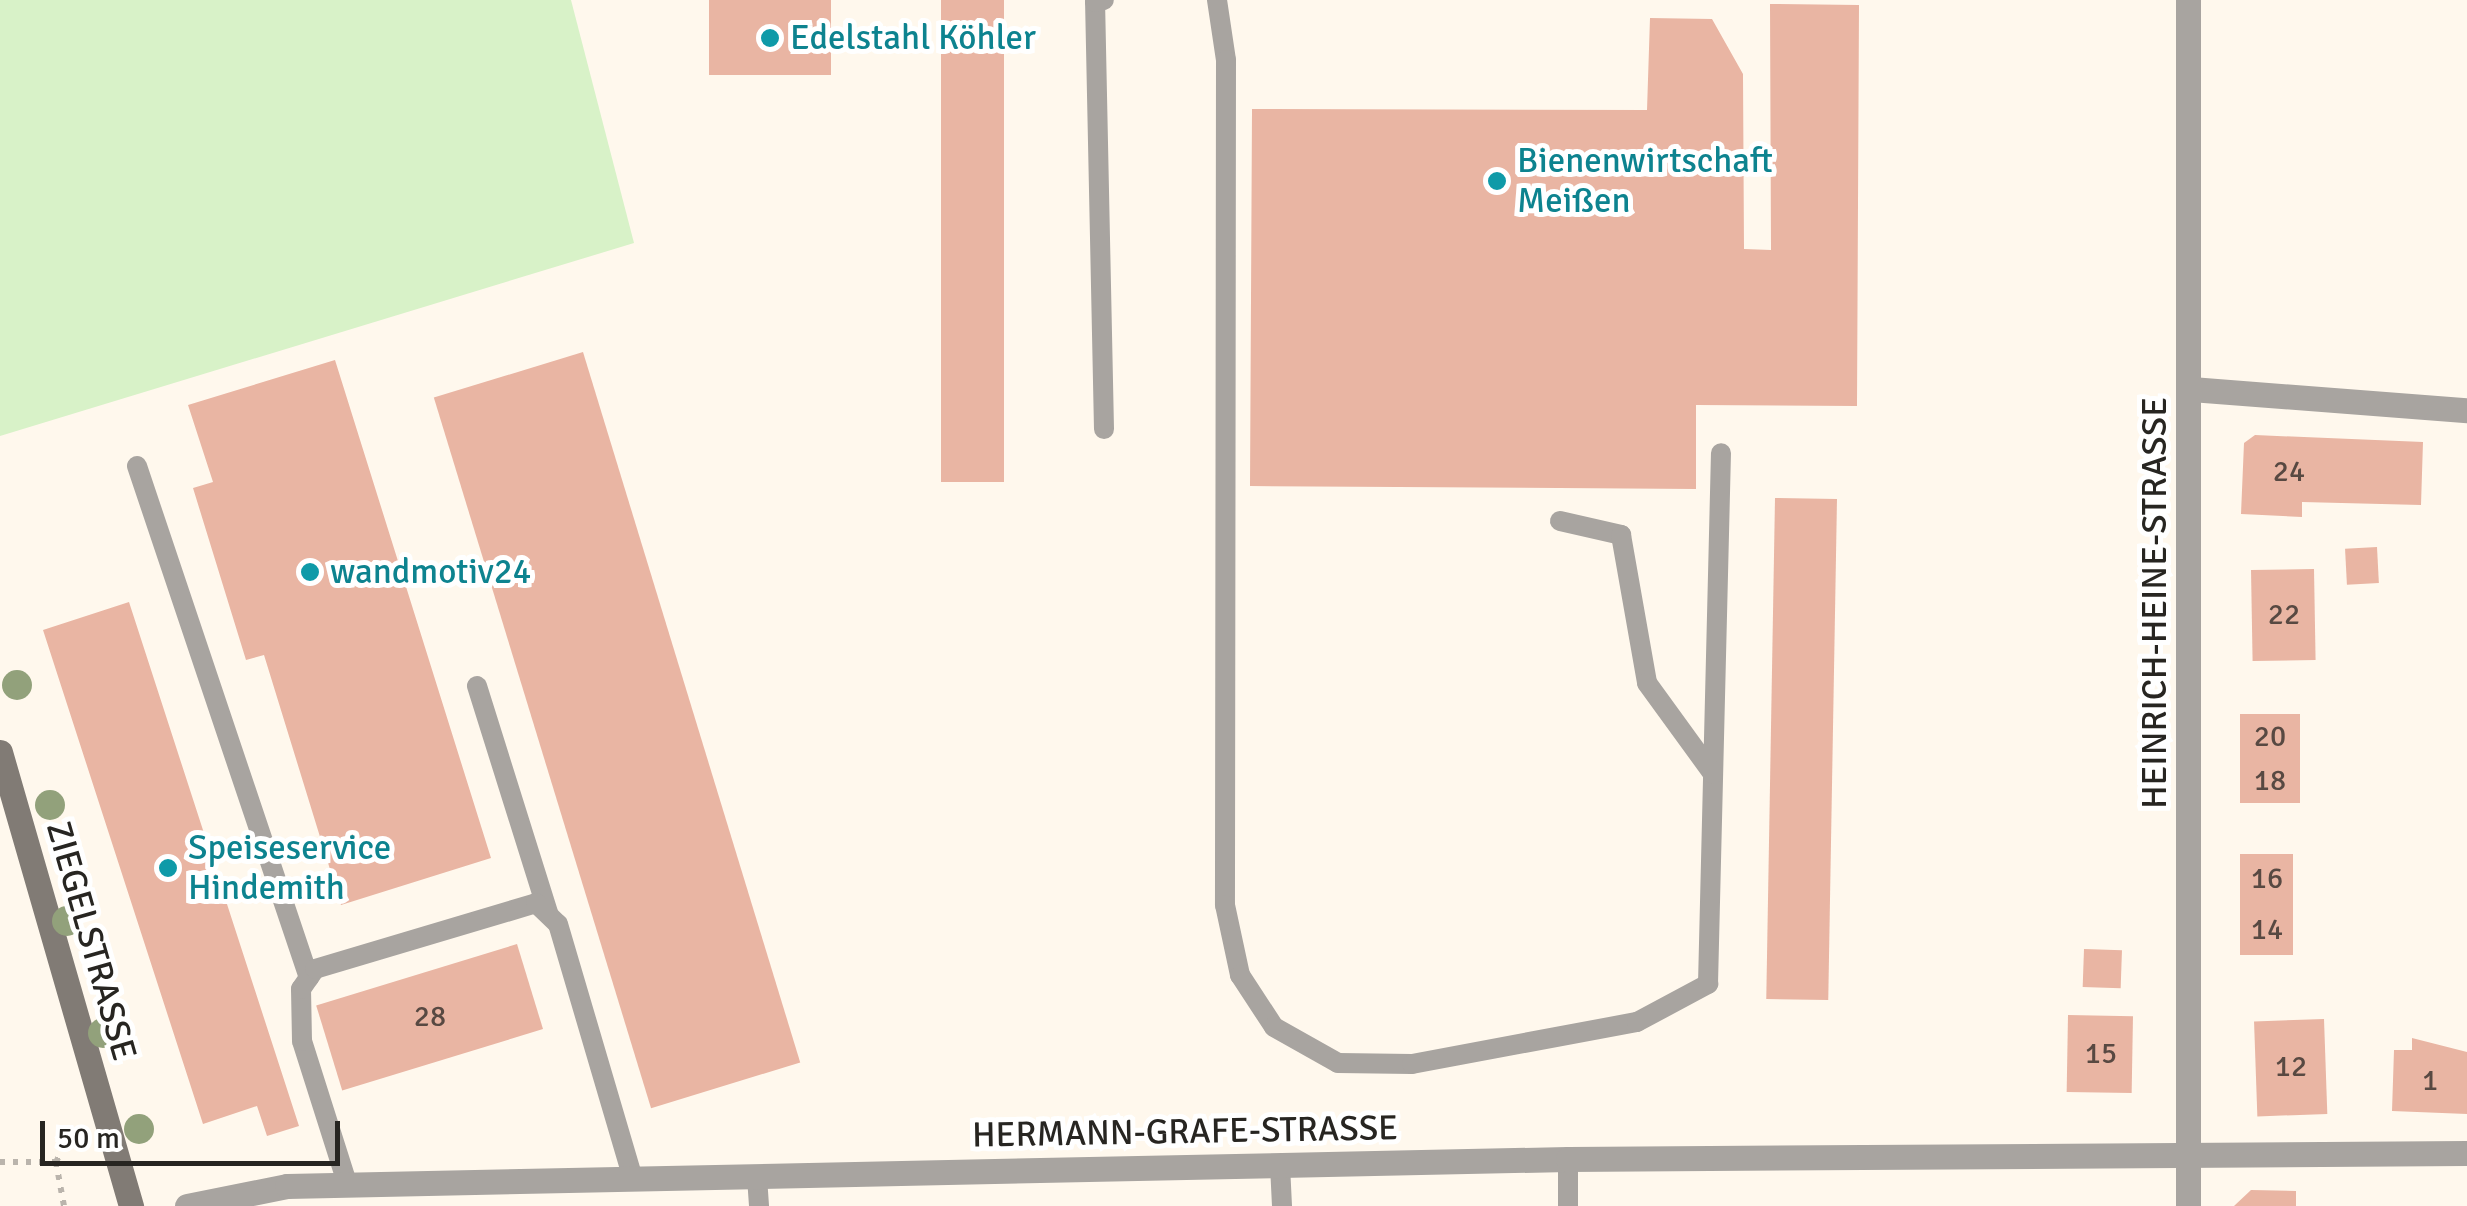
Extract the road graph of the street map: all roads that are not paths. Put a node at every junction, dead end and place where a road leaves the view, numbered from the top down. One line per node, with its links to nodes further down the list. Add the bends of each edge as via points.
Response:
1 (1104, 0): 6 (lane, via 1096,2)
2 (1217, 0): 12 (lane, via 1226,60 1225,905 1240,975 1274,1028 1338,1064 1412,1064 1637,1022 1708,984)
3 (2188, 0): 4 (street, HEINRICH-HEINE-STRASSE)
4 (2191, 389): 5 (street); 15 (street, HEINRICH-HEINE-STRASSE)
5 (2467, 410)
6 (1104, 429)
7 (1720, 452): 12 (lane)
8 (137, 466): 14 (lane)
9 (1560, 521): 12 (lane, via 1621,535 1647,682)
10 (478, 686): 13 (lane)
11 (0, 752): 23 (street, ZIEGELSTRASSE)
12 (1713, 774)
13 (548, 915): 14 (lane, via 536,903 514,905); 20 (lane)
14 (309, 978): 21 (lane, via 297,1011 302,1042)
15 (2188, 1150): 16 (street, HERMANN-GRAFE-STRASSE); 17 (street, HERMANN-GRAFE-STRASSE); 28 (street, HEINRICH-HEINE-STRASSE)
16 (2467, 1153)
17 (1568, 1158): 18 (street, HERMANN-GRAFE-STRASSE); 27 (lane)
18 (1280, 1165): 19 (street, HERMANN-GRAFE-STRASSE); 26 (lane)
19 (757, 1176): 20 (street, HERMANN-GRAFE-STRASSE); 25 (lane)
20 (633, 1179): 22 (street, HERMANN-GRAFE-STRASSE)
21 (348, 1186): 22 (street, HERMANN-GRAFE-STRASSE); 24 (street, HERMANN-GRAFE-STRASSE)
22 (381, 1196)
23 (131, 1206)
24 (187, 1206)
25 (759, 1206)
26 (1282, 1206)
27 (1568, 1206)
28 (2188, 1206)

